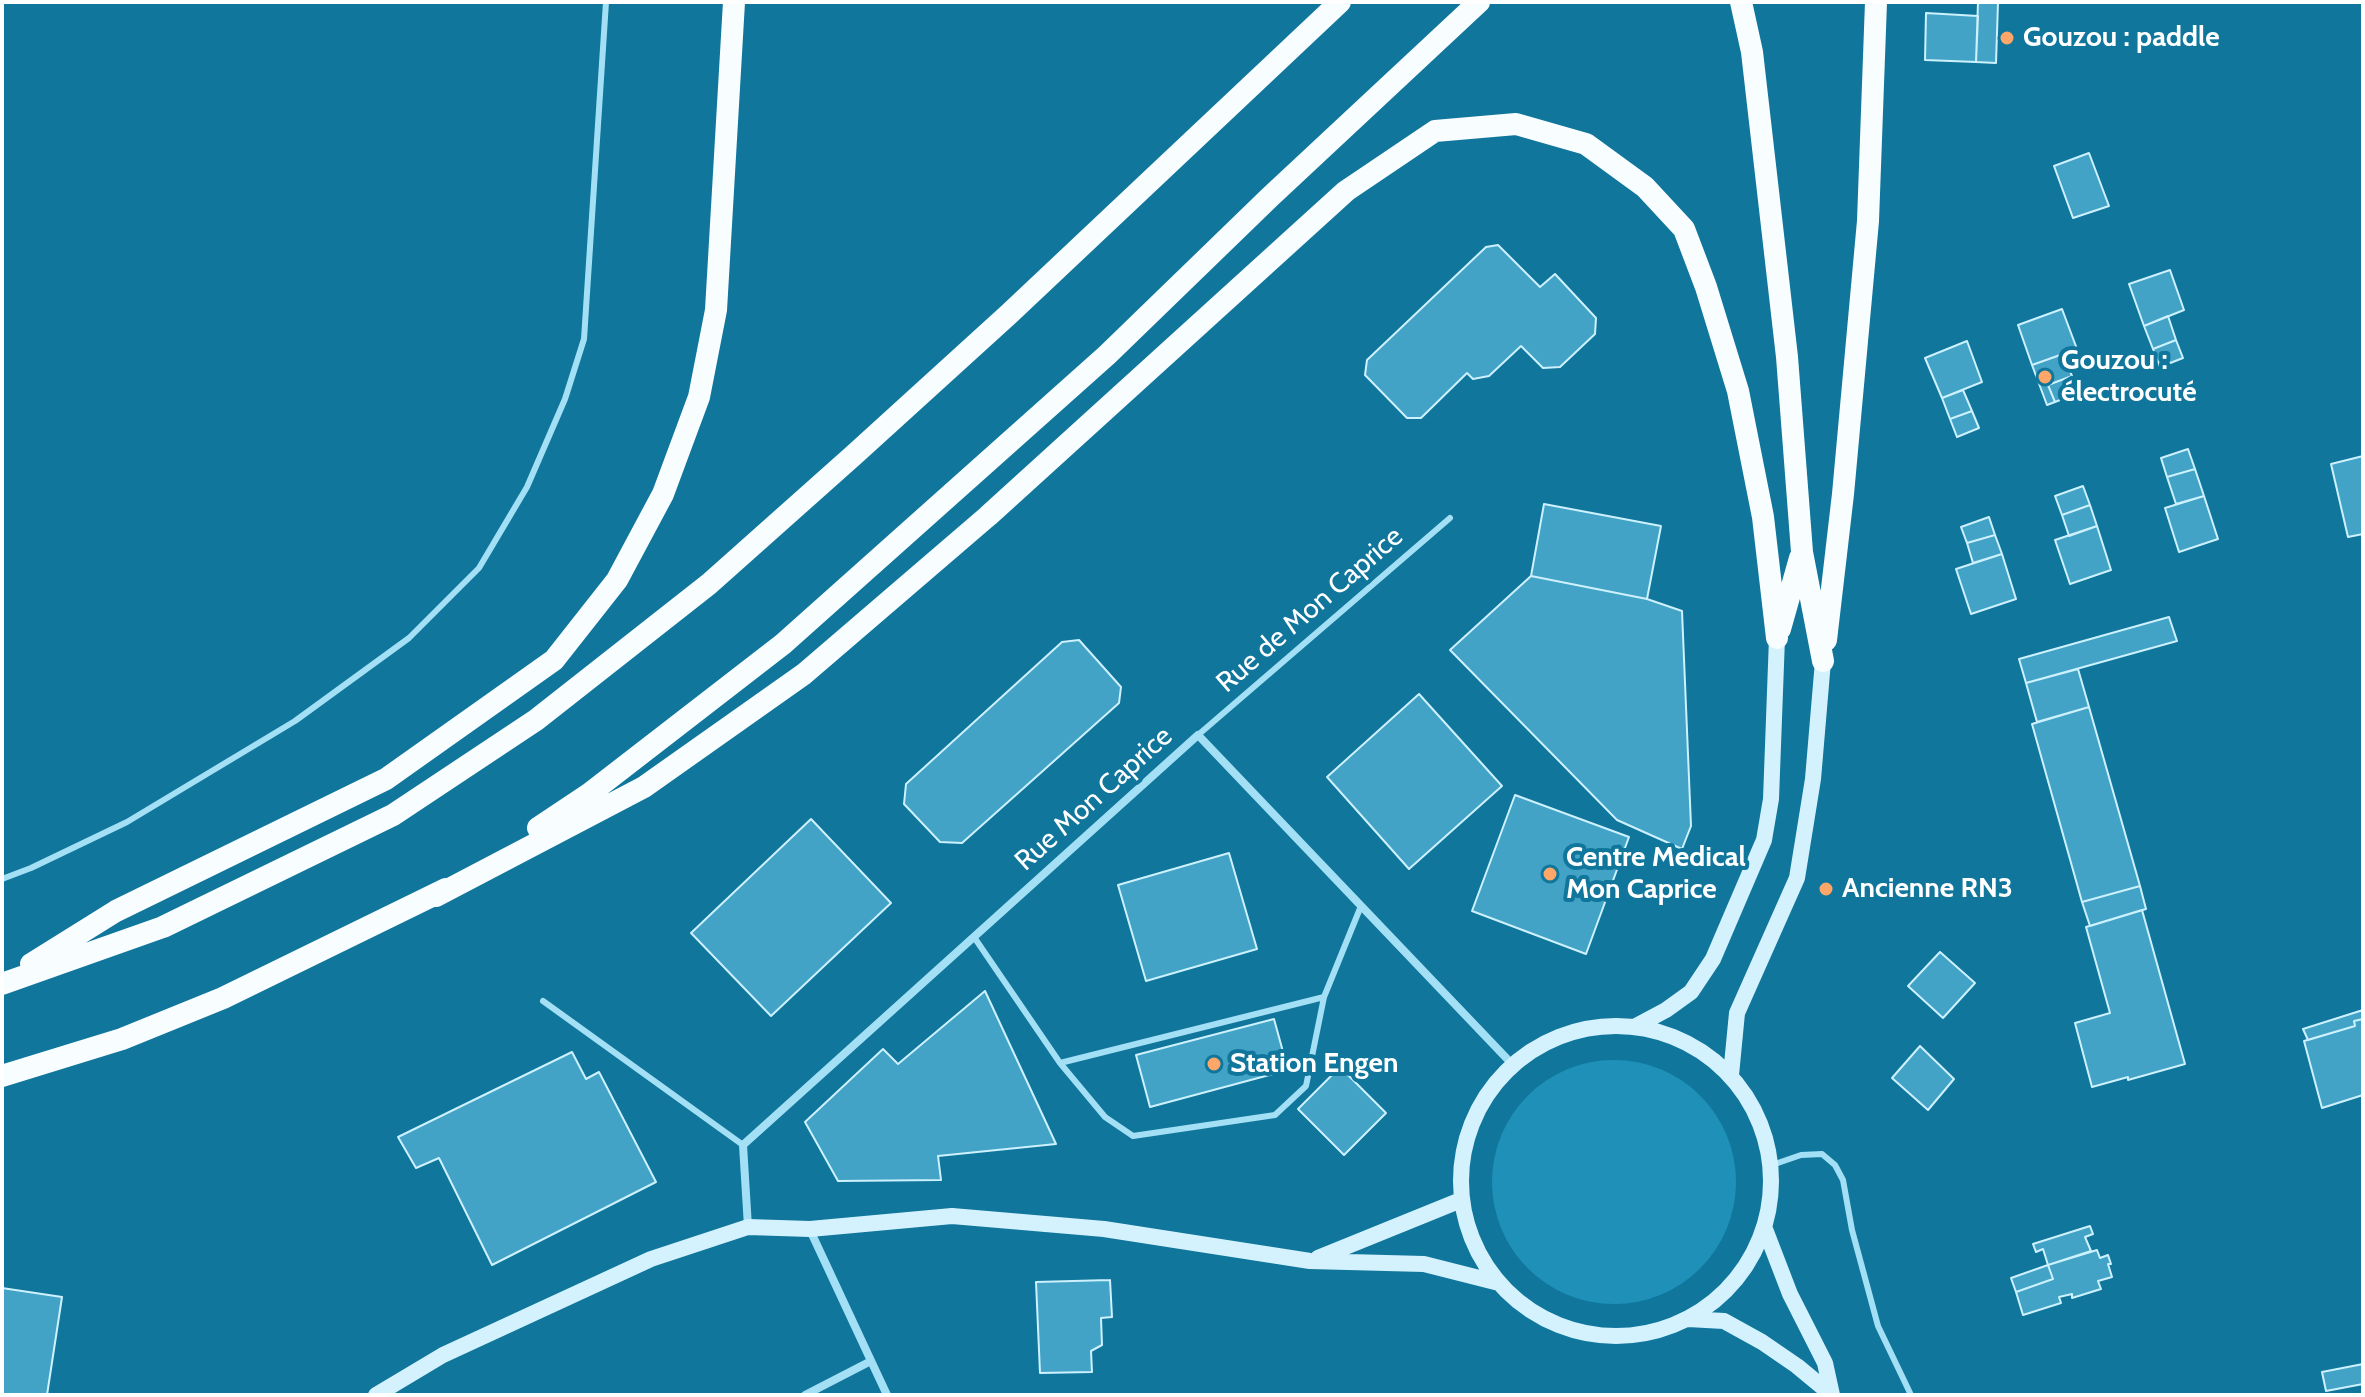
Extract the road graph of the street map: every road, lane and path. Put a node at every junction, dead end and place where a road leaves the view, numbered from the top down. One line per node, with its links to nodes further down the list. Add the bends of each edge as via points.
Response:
1 (606, 2): 12 (lane, via 584,339 527,487 479,568 409,638 295,721 127,822)
2 (734, 2): 16 (highway, via 716,310 699,397 663,494 617,580 554,660 386,779 116,911)
3 (1340, 2): 16 (highway, via 855,454 709,584 536,720 393,815 163,927)
4 (1479, 2): 13 (highway, via 1107,355 783,644 589,794)
5 (1741, 2): 8 (highway, via 1752,52 1787,357)
6 (1876, 2): 10 (highway, via 1868,221)
7 (1450, 518): 11 (lane, Rue de Mon Caprice)
8 (1802, 552): 9 (highway); 10 (highway)
9 (1777, 638): 13 (highway, via 1763,517 1738,391 1684,229 1645,187 1586,144 1516,124 1435,131 1346,191 988,516 804,674 644,787); 19 (main road, via 1771,799 1764,840 1713,959 1691,992)
10 (1823, 661): 22 (main road, via 1813,779 1797,878 1737,1013)
11 (1198, 735): 14 (street, Rue Mon Caprice); 15 (street, Rue Mon Caprice)
12 (2, 879)
13 (436, 896): 23 (highway, via 180,1016)
14 (1362, 906): 17 (lane); 21 (street, Rue Mon Caprice)
15 (974, 937): 20 (lane); 24 (street, Rue Mon Caprice)
16 (2, 983)
17 (1324, 997): 20 (lane); 20 (lane, via 1306,1086 1275,1115 1133,1136 1105,1117)
18 (543, 1001): 24 (lane)
19 (1636, 1026): 21 (main road, via 1592,1026 1549,1039); 22 (main road, via 1672,1034)
20 (1060, 1063)
21 (1512, 1064): 26 (main road, via 1480,1102 1463,1150)
22 (1731, 1075): 25 (main road, via 1758,1117)
23 (2, 1076)
24 (743, 1145): 27 (street)
25 (1772, 1165): 29 (main road); 38 (lane, via 1822,1154 1835,1165 1878,1326)
26 (1461, 1200): 30 (main road); 31 (main road, via 1474,1244)
27 (748, 1227): 28 (main road); 34 (main road, via 637,1266 443,1355)
28 (810, 1229): 30 (main road, via 952,1216 1104,1229); 33 (street)
29 (1765, 1229): 32 (main road, via 1748,1265 1722,1296); 37 (main road, via 1825,1363)
30 (1310, 1261): 31 (main road, via 1424,1264)
31 (1499, 1283): 32 (main road, via 1530,1310 1581,1331 1649,1334)
32 (1688, 1319): 37 (main road, via 1724,1321 1762,1342)
33 (871, 1361): 35 (street); 36 (street)
34 (376, 1395)
35 (805, 1395)
36 (887, 1395)
37 (1832, 1395)
38 (1911, 1395)

